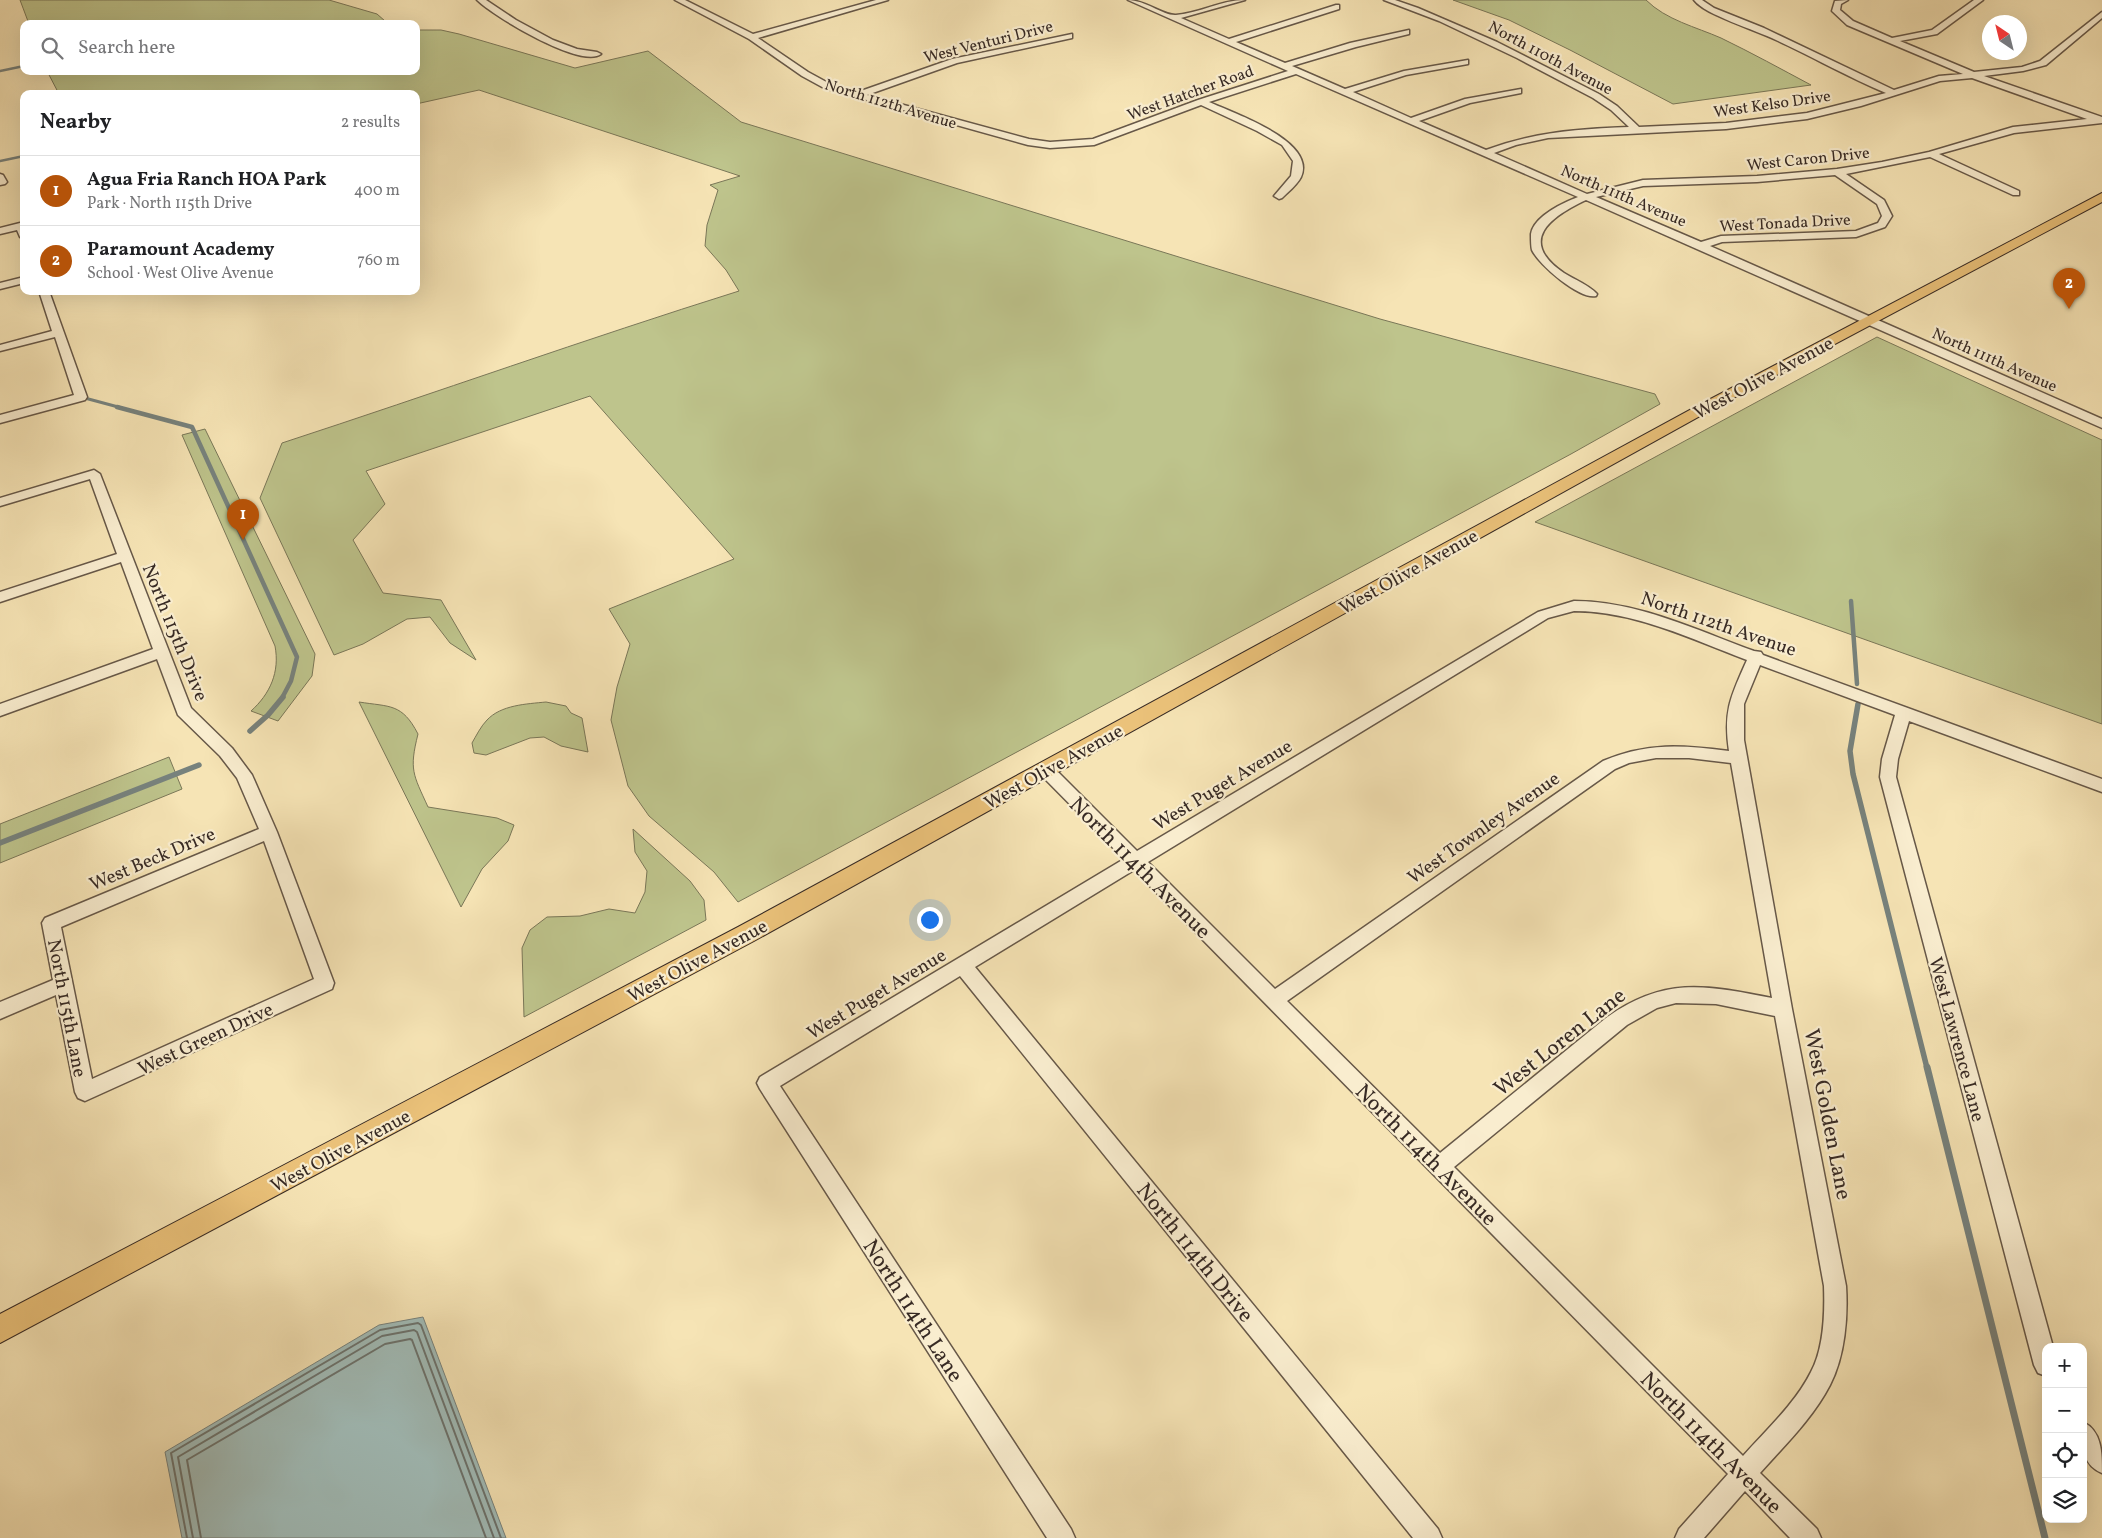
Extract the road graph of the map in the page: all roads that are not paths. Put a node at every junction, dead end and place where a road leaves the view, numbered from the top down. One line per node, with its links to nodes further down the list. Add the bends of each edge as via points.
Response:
1 (481, 0): 18 (street, via 556,44 575,52)
2 (679, 0): 15 (street, North 112th Avenue)
3 (884, 0): 15 (street)
4 (1132, 0): 12 (street, North 111th Avenue)
5 (1241, 0): 12 (street)
6 (1388, 0): 31 (street, North 110th Avenue, via 1467,30 1562,79 1614,108)
7 (1698, 0): 25 (street, via 1708,8)
8 (1844, 0): 16 (street, via 1838,3 1836,11 1850,23)
9 (1979, 0): 16 (street, via 1934,32)
10 (1336, 7): 17 (street)
11 (2102, 14): 22 (street, West Kelso Drive, via 2042,63 2023,69)
12 (1174, 18): 17 (street, North 111th Avenue)
13 (1406, 32): 20 (street)
14 (1069, 36): 26 (street, West Venturi Drive, via 955,61)
15 (752, 37): 26 (street, North 112th Avenue, via 817,81)
16 (1892, 40): 22 (street)
17 (1228, 42): 20 (street, North 111th Avenue)
18 (597, 54)
19 (1465, 62): 24 (street, via 1404,73)
20 (1285, 66): 21 (street, North 111th Avenue)
21 (1296, 71): 24 (street, North 111th Avenue); 27 (street, West Hatcher Road)
22 (1972, 74): 25 (street, West Kelso Drive, via 1939,79); 28 (street)
23 (1518, 91): 29 (street, via 1468,101)
24 (1345, 92): 29 (street, North 111th Avenue)
25 (1894, 93): 31 (street, West Kelso Drive, via 1834,111 1780,120)
26 (858, 95): 33 (street, North 112th Avenue, via 1028,142 1050,145)
27 (1201, 102): 33 (street, West Hatcher Road); 38 (street, via 1285,143 1298,161 1296,177)
28 (2101, 120): 30 (street, West Caron Drive)
29 (1410, 121): 34 (street, North 111th Avenue)
30 (2028, 127): 32 (street); 35 (street, West Caron Drive)
31 (1637, 130): 34 (street, West Kelso Drive, via 1548,135)
32 (2041, 135)
33 (1094, 142)
34 (1486, 153): 40 (street, North 111th Avenue)
35 (1931, 154): 36 (street, West Caron Drive); 37 (street)
36 (1837, 172): 40 (street, West Caron Drive, via 1642,183); 43 (street, West Tonada Drive, via 1881,202 1886,208 1886,222 1856,234 1721,239)
37 (2016, 193)
38 (1279, 196)
39 (2102, 196): 48 (main road, West Olive Avenue)
40 (1588, 197): 43 (street, North 111th Avenue); 46 (street, West Caron Drive, via 1547,216 1538,226 1536,238 1538,252 1550,268)
41 (0, 231): 42 (street)
42 (20, 231)
43 (1700, 246): 48 (street, North 111th Avenue)
44 (20, 281): 45 (street)
45 (0, 286)
46 (1592, 294)
47 (45, 295): 49 (street)
48 (1868, 320): 52 (street, North 111th Avenue); 62 (main road, West Olive Avenue)
49 (58, 333): 50 (street); 51 (street, via 80,397)
50 (0, 348)
51 (0, 419)
52 (2102, 424)
53 (0, 502): 54 (street, North 115th Drive, via 94,474)
54 (125, 556): 55 (street); 57 (street, North 115th Drive)
55 (0, 597)
56 (1574, 606): 58 (street, North 112th Avenue, via 1605,607 1638,614); 65 (street, West Puget Avenue, via 1543,614)
57 (161, 652): 59 (street); 64 (street, North 115th Drive, via 184,712 226,752 244,775)
58 (1756, 656): 60 (street, North 112th Avenue); 61 (street, West Golden Lane, via 1735,711)
59 (0, 710)
60 (1904, 712): 63 (street); 77 (street, West Lawrence Lane, via 1888,777)
61 (1738, 758): 70 (street, West Townley Avenue, via 1656,751 1634,754 1609,765); 71 (street, West Golden Lane)
62 (1046, 770): 65 (street, North 114th Avenue); 76 (main road, West Olive Avenue, via 729,944)
63 (2102, 786)
64 (269, 832): 66 (street, West Beck Drive); 68 (street, North 115th Drive)
65 (1136, 861): 67 (street, West Puget Avenue); 70 (street, North 114th Avenue)
66 (51, 923): 69 (street, North 115th Lane)
67 (963, 966): 73 (street, West Puget Avenue); 82 (street, North 114th Drive)
68 (324, 983): 74 (street, West Green Drive)
69 (63, 984): 72 (street); 74 (street, North 115th Lane)
70 (1274, 1000): 75 (street, North 114th Avenue)
71 (1784, 1008): 75 (street, West Loren Lane, via 1717,996 1676,995 1646,1003 1613,1024); 80 (street, West Golden Lane, via 1835,1286 1836,1311 1822,1376 1806,1402)
72 (0, 1011)
73 (767, 1083): 81 (street, North 114th Lane)
74 (85, 1092)
75 (1439, 1167): 80 (street, North 114th Avenue)
76 (0, 1329)
77 (2042, 1350)
78 (2087, 1440): 79 (street)
79 (2102, 1461)
80 (1745, 1475): 83 (street, West Golden Lane); 84 (street, North 114th Avenue)
81 (1062, 1538)
82 (1429, 1538)
83 (1688, 1538)
84 (1808, 1538)

